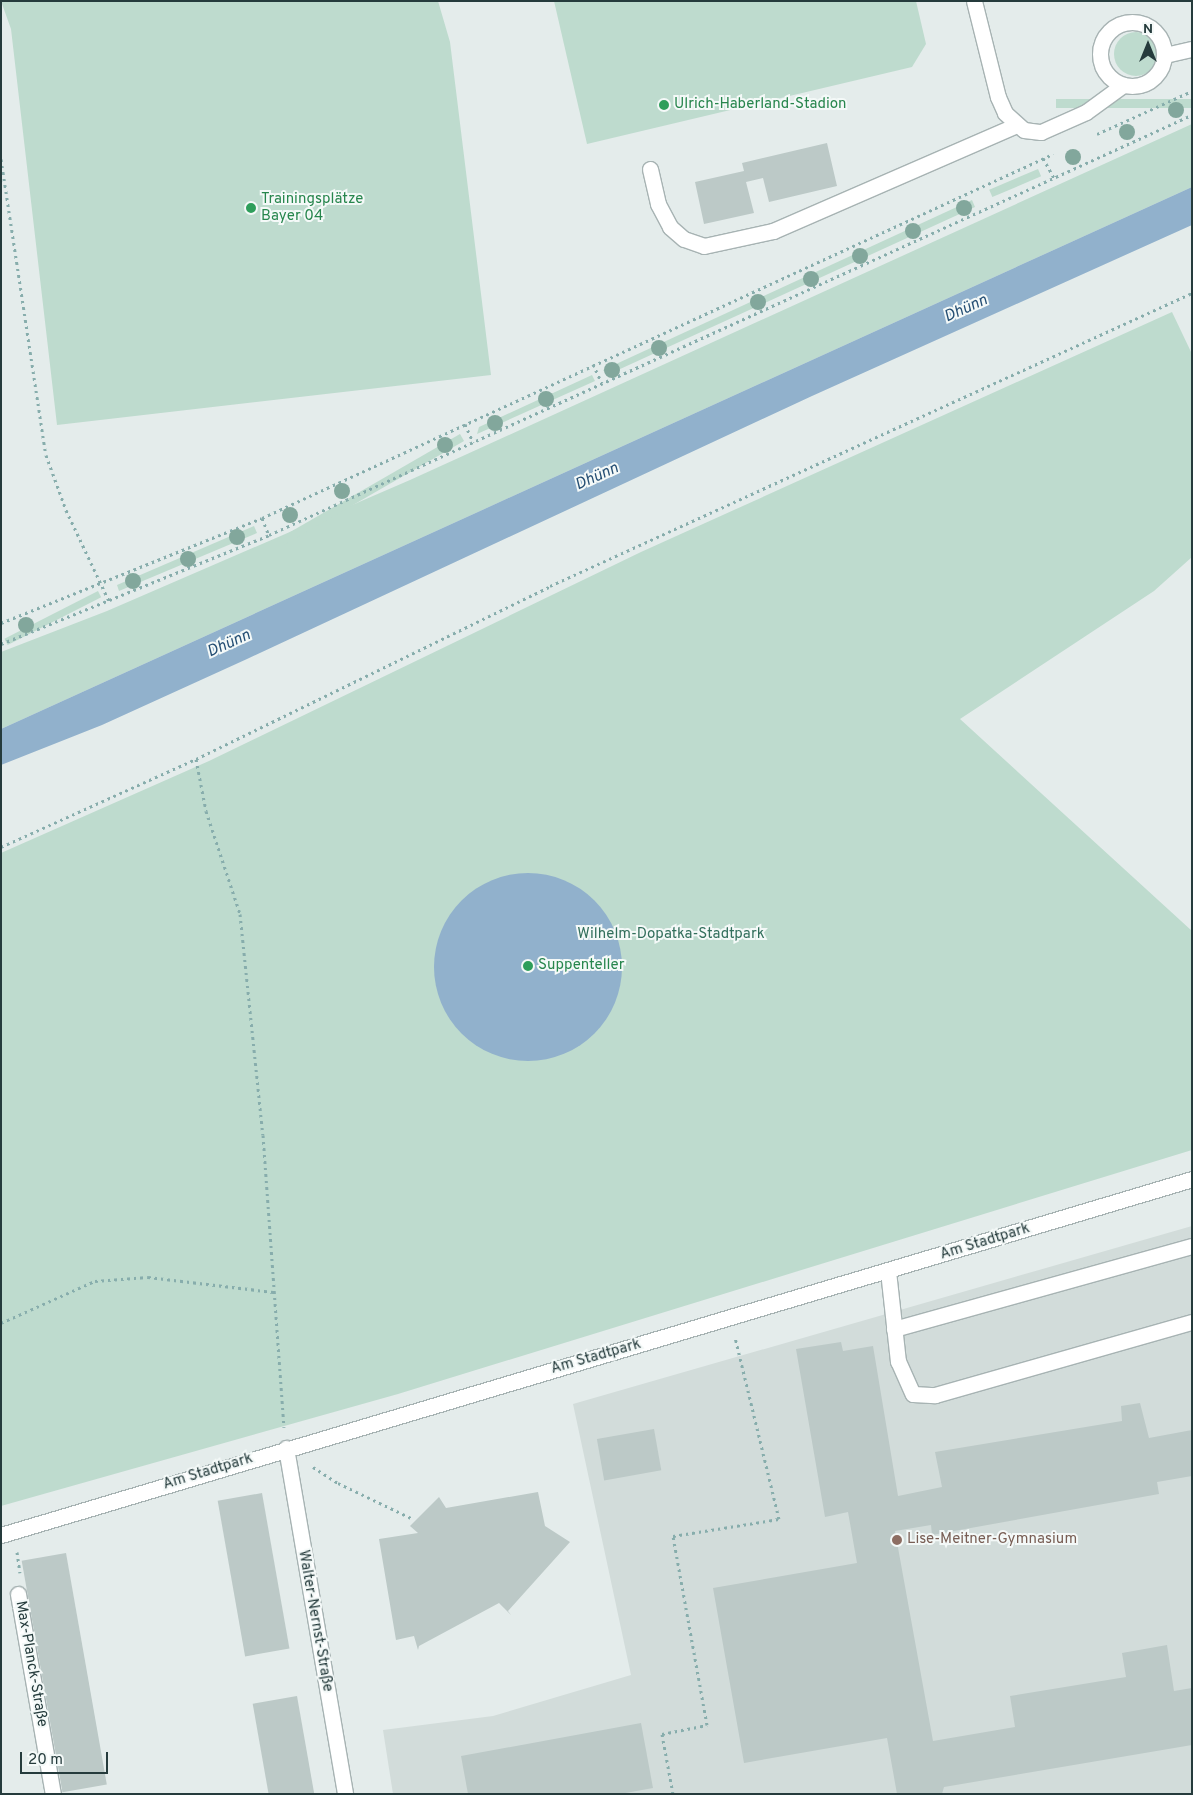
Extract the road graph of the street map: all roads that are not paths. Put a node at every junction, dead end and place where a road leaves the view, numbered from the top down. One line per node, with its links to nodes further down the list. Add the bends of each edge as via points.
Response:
1 (974, 1): 5 (street, via 998,97 1005,113)
2 (1192, 49): 3 (street)
3 (1165, 55): 4 (street, via 1163,66 1147,83); 4 (street, via 1164,43 1148,25 1137,21 1115,26 1102,42 1101,62 1113,80)
4 (1123, 85): 5 (street, via 1086,112 1041,132 1032,132)
5 (1017, 125): 6 (street, via 773,231 704,246 684,239 670,227 658,204)
6 (650, 169)
7 (1192, 1179): 9 (street, Am Stadtpark)
8 (1192, 1246): 11 (street)
9 (888, 1271): 11 (street); 12 (street, Am Stadtpark)
10 (1192, 1322): 11 (street, via 934,1396 913,1394 898,1361)
11 (894, 1329)
12 (286, 1448): 13 (street, Am Stadtpark); 16 (street, Walter-Nernst-Straße)
13 (7, 1533)
14 (18, 1594): 15 (street, Max-Planck-Straße)
15 (53, 1794)
16 (345, 1794)

